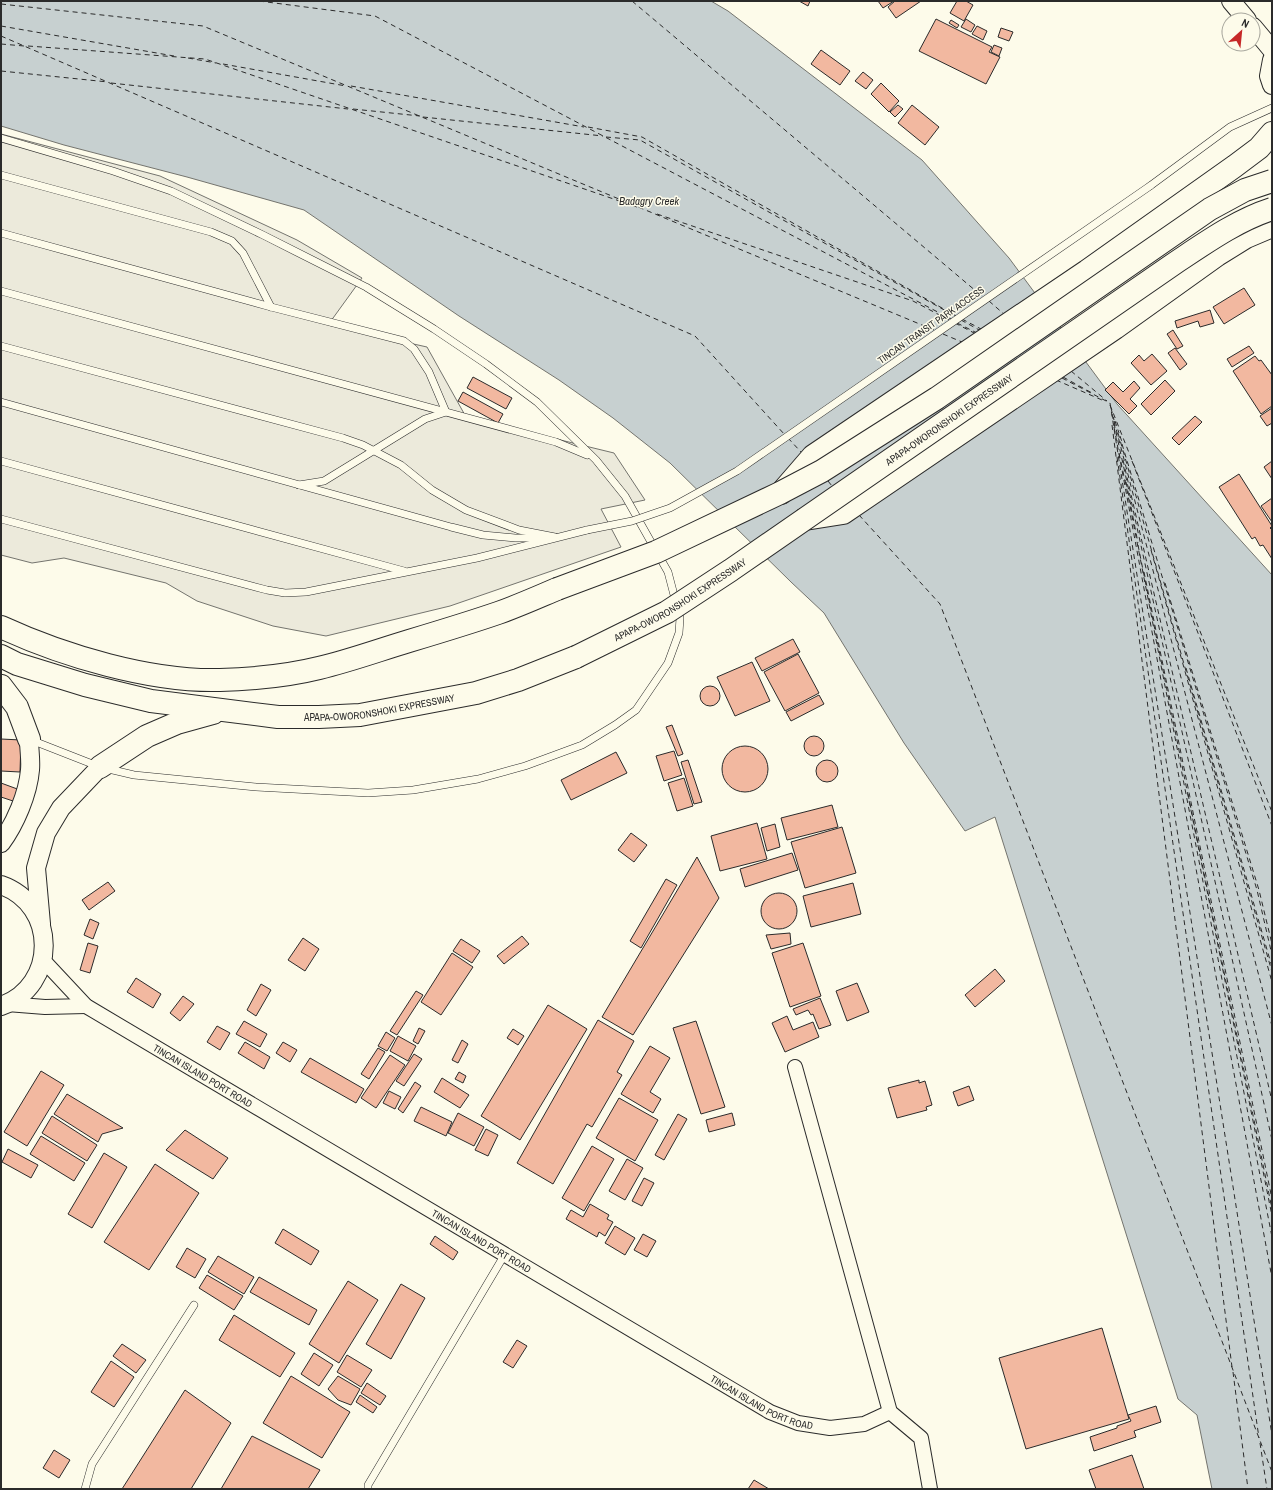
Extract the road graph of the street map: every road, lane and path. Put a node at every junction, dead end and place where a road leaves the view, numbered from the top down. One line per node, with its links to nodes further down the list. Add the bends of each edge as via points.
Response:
1 (1231, 1): 2 (street)
2 (1240, 12)
3 (1261, 37): 4 (street)
4 (1272, 50)
5 (1272, 60): 6 (street, via 1269,76)
6 (1272, 85)
7 (1272, 108): 27 (lane, TINCAN TRANSIT PARK ACCESS, bridge, via 1230,127 1150,186 737,471 670,508 632,522)
8 (1272, 133): 24 (highway, via 1259,148 1235,166 1087,271 813,456)
9 (1, 138): 22 (lane, via 171,191 366,287 486,364 531,398)
10 (1, 175): 16 (lane, via 211,232 232,241 243,253)
11 (1272, 181): 24 (highway, bridge, via 1245,190 1210,209 937,398 822,471)
12 (1272, 209): 26 (highway, APAPA-OWORONSHOKI EXPRESSWAY, bridge, via 1254,215 1203,245)
13 (1272, 226): 26 (highway, via 1246,237 1217,256 843,513)
14 (1, 233): 16 (lane)
15 (1, 292): 19 (lane)
16 (271, 308): 19 (lane, via 404,342 414,349 429,372)
17 (1, 346): 20 (lane, via 343,438)
18 (1, 402): 23 (lane)
19 (446, 412): 20 (lane, via 425,419); 22 (lane, via 556,442)
20 (374, 451): 23 (lane, via 324,481); 27 (lane, via 401,465 432,490 466,510 519,530)
21 (1, 460): 28 (lane)
22 (596, 460): 34 (lane, via 625,496 668,572 680,618 679,633 668,664 636,710 609,729 582,745 525,766 478,779 413,790 368,793 248,786 134,775)
23 (299, 485): 27 (lane, via 483,535 515,538)
24 (780, 493): 29 (highway, bridge, via 656,552 499,613 319,668 269,678 219,680 168,677 126,670 77,656)
25 (1, 519): 28 (lane, via 285,593 306,592)
26 (805, 520): 32 (highway, APAPA-OWORONSHOKI EXPRESSWAY, bridge, via 666,612 576,657 518,680 476,693 360,715 278,717)
27 (558, 537): 28 (lane, via 477,558)
28 (406, 571)
29 (1, 627)
30 (1, 656): 32 (highway, APAPA-OWORONSHOKI EXPRESSWAY, via 17,664 85,685 151,701)
31 (1, 686): 33 (highway, via 17,707)
32 (220, 710): 34 (highway, via 177,723 147,736)
33 (29, 739): 34 (lane); 35 (street, via 30,771 23,799 9,833)
34 (100, 766): 37 (street, via 61,808 46,833 36,868)
35 (1, 843)
36 (1, 884): 37 (street, via 18,893 27,902)
37 (40, 924): 38 (street, via 44,935)
38 (43, 960): 39 (street, via 34,981 26,991); 40 (street, TINCAN ISLAND PORT ROAD)
39 (4, 1005): 40 (street)
40 (86, 1006): 42 (street, TINCAN ISLAND PORT ROAD)
41 (794, 1067): 44 (street)
42 (505, 1254): 44 (street, TINCAN ISLAND PORT ROAD, via 770,1412 798,1423 830,1428 864,1424); 46 (lane, via 368,1485)
43 (194, 1305): 45 (lane, via 92,1464)
44 (890, 1412): 47 (street, via 921,1438)
45 (85, 1489)
46 (368, 1489)
47 (930, 1489)

